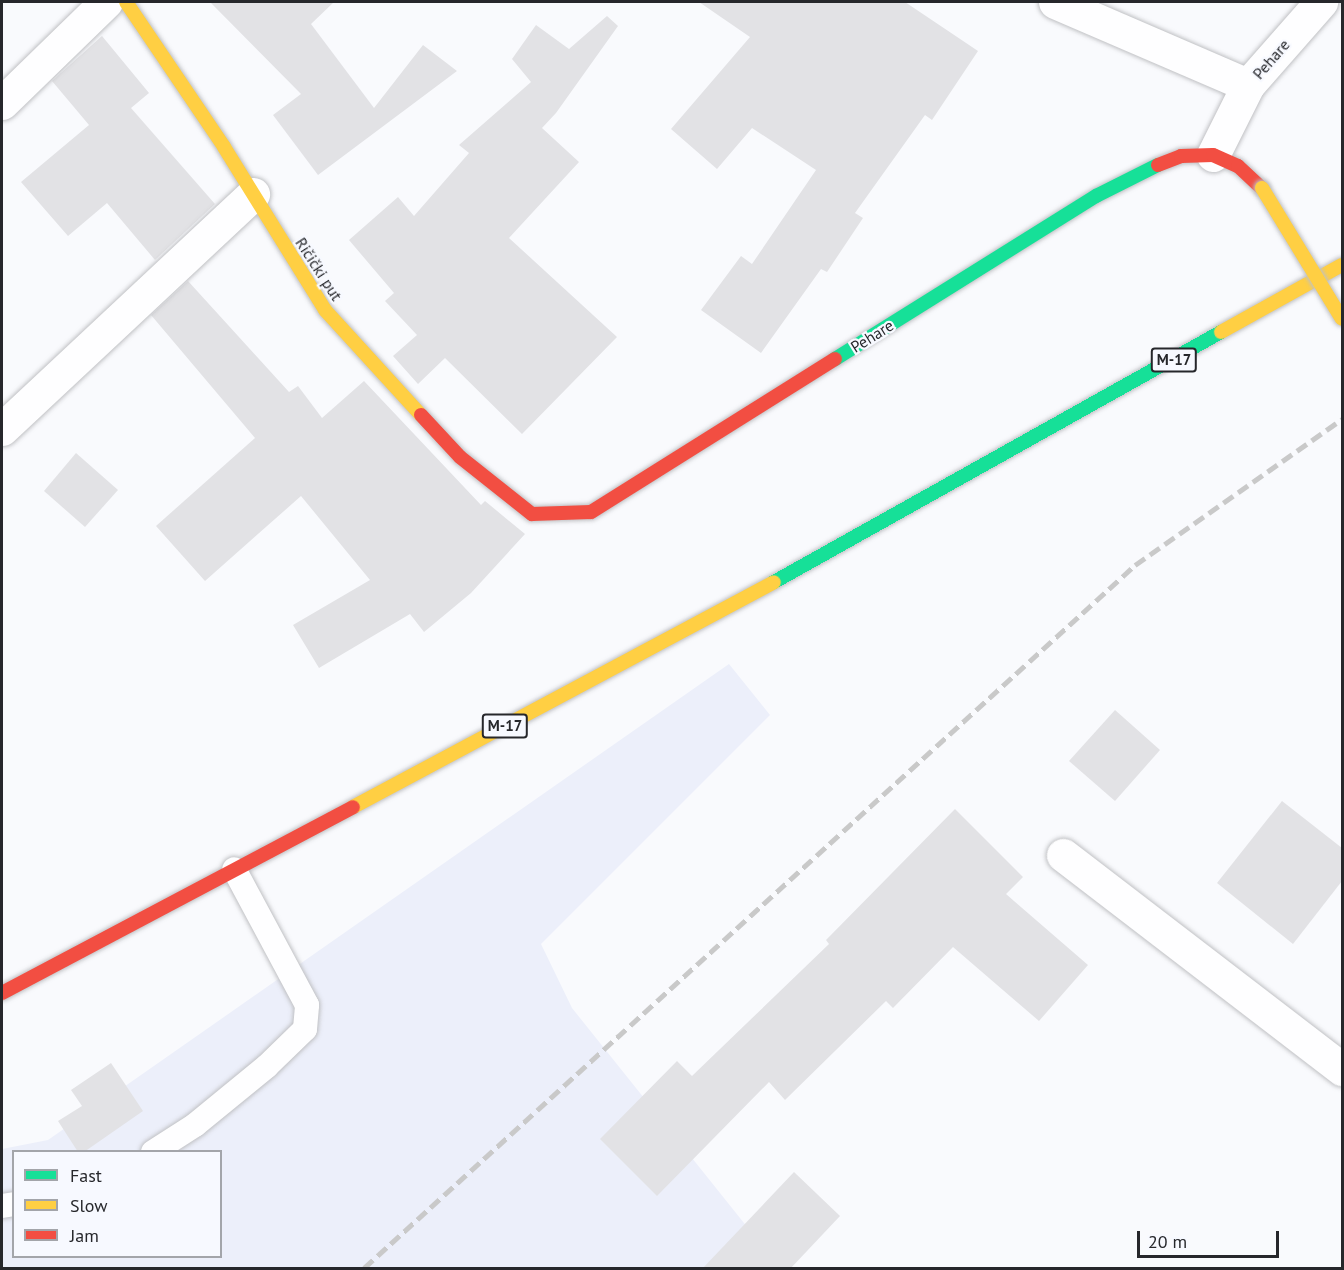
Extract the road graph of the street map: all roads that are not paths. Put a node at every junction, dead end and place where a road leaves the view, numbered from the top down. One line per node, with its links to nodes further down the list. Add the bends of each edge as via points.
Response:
1 (106, 2): 6 (street)
2 (126, 2): 8 (street, Ričički put)
3 (1055, 2): 5 (street)
4 (1321, 2): 5 (street, Pehare)
5 (1248, 85): 7 (street, Pehare)
6 (2, 103)
7 (1213, 155): 10 (street, Pehare, bridge, via 1238,166 1262,188); 12 (street, Pehare, via 1181,156 1096,196 591,512)
8 (253, 194): 11 (street); 12 (street, Ričički put, via 325,310 460,457)
9 (1342, 265): 14 (street, M-17, via 673,638)
10 (1342, 319)
11 (2, 429)
12 (532, 514)
13 (1063, 855): 16 (street)
14 (234, 869): 15 (street, M-17); 17 (lane, via 308,1005 304,1029 267,1066 195,1125)
15 (2, 993)
16 (1342, 1069)
17 (156, 1150)

